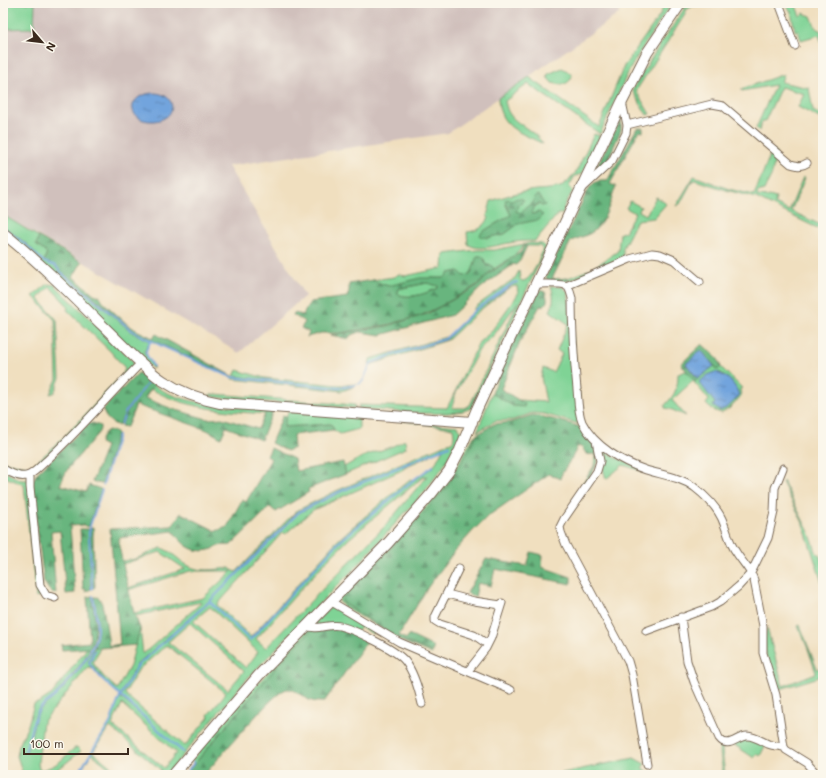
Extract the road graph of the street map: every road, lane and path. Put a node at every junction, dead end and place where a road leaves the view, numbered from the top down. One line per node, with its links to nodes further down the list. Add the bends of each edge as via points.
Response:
1 (681, 3): 4 (main road, via 647,53)
2 (779, 3): 3 (street)
3 (795, 46)
4 (622, 102): 5 (street); 7 (main road)
5 (627, 125): 6 (street, via 718,104 736,116 791,164 803,166); 7 (street, via 626,133 612,161)
6 (807, 163)
7 (579, 193): 10 (main road)
8 (3, 233): 12 (main road, via 93,316)
9 (700, 282): 11 (street, via 674,260 652,253 630,259)
10 (536, 284): 11 (street); 13 (main road)
11 (566, 286): 14 (street, via 572,298 573,357 580,412 582,422)
12 (140, 364): 13 (main road, via 180,392 220,403); 17 (street, via 55,453)
13 (472, 422): 22 (main road, via 441,483 388,543)
14 (596, 440): 19 (street, via 620,459 646,470 685,481 701,492 721,517 736,552); 31 (street, via 600,460 597,471 564,519 560,532 628,661)
15 (783, 468): 19 (street, via 775,488 774,512 768,538)
16 (3, 469): 17 (street, via 20,476)
17 (30, 475): 21 (street, via 40,585 46,595)
18 (459, 568): 20 (street)
19 (751, 573): 23 (street, via 720,602); 30 (street, via 763,626 762,653 776,695)
20 (447, 594): 26 (street, via 435,621 474,635); 26 (street, via 501,604)
21 (55, 598)
22 (330, 601): 24 (main road); 27 (street, via 399,642)
23 (681, 617): 25 (street); 30 (street, via 687,661 721,741 728,743 747,736 770,745)
24 (307, 626): 29 (street, via 339,626 365,636 395,653 409,666); 32 (main road, via 259,675)
25 (646, 631)
26 (487, 644): 27 (street)
27 (468, 671): 28 (street)
28 (511, 690)
29 (422, 704)
30 (784, 747): 33 (street, via 807,763)
31 (647, 764)
32 (174, 775)
33 (818, 775)

